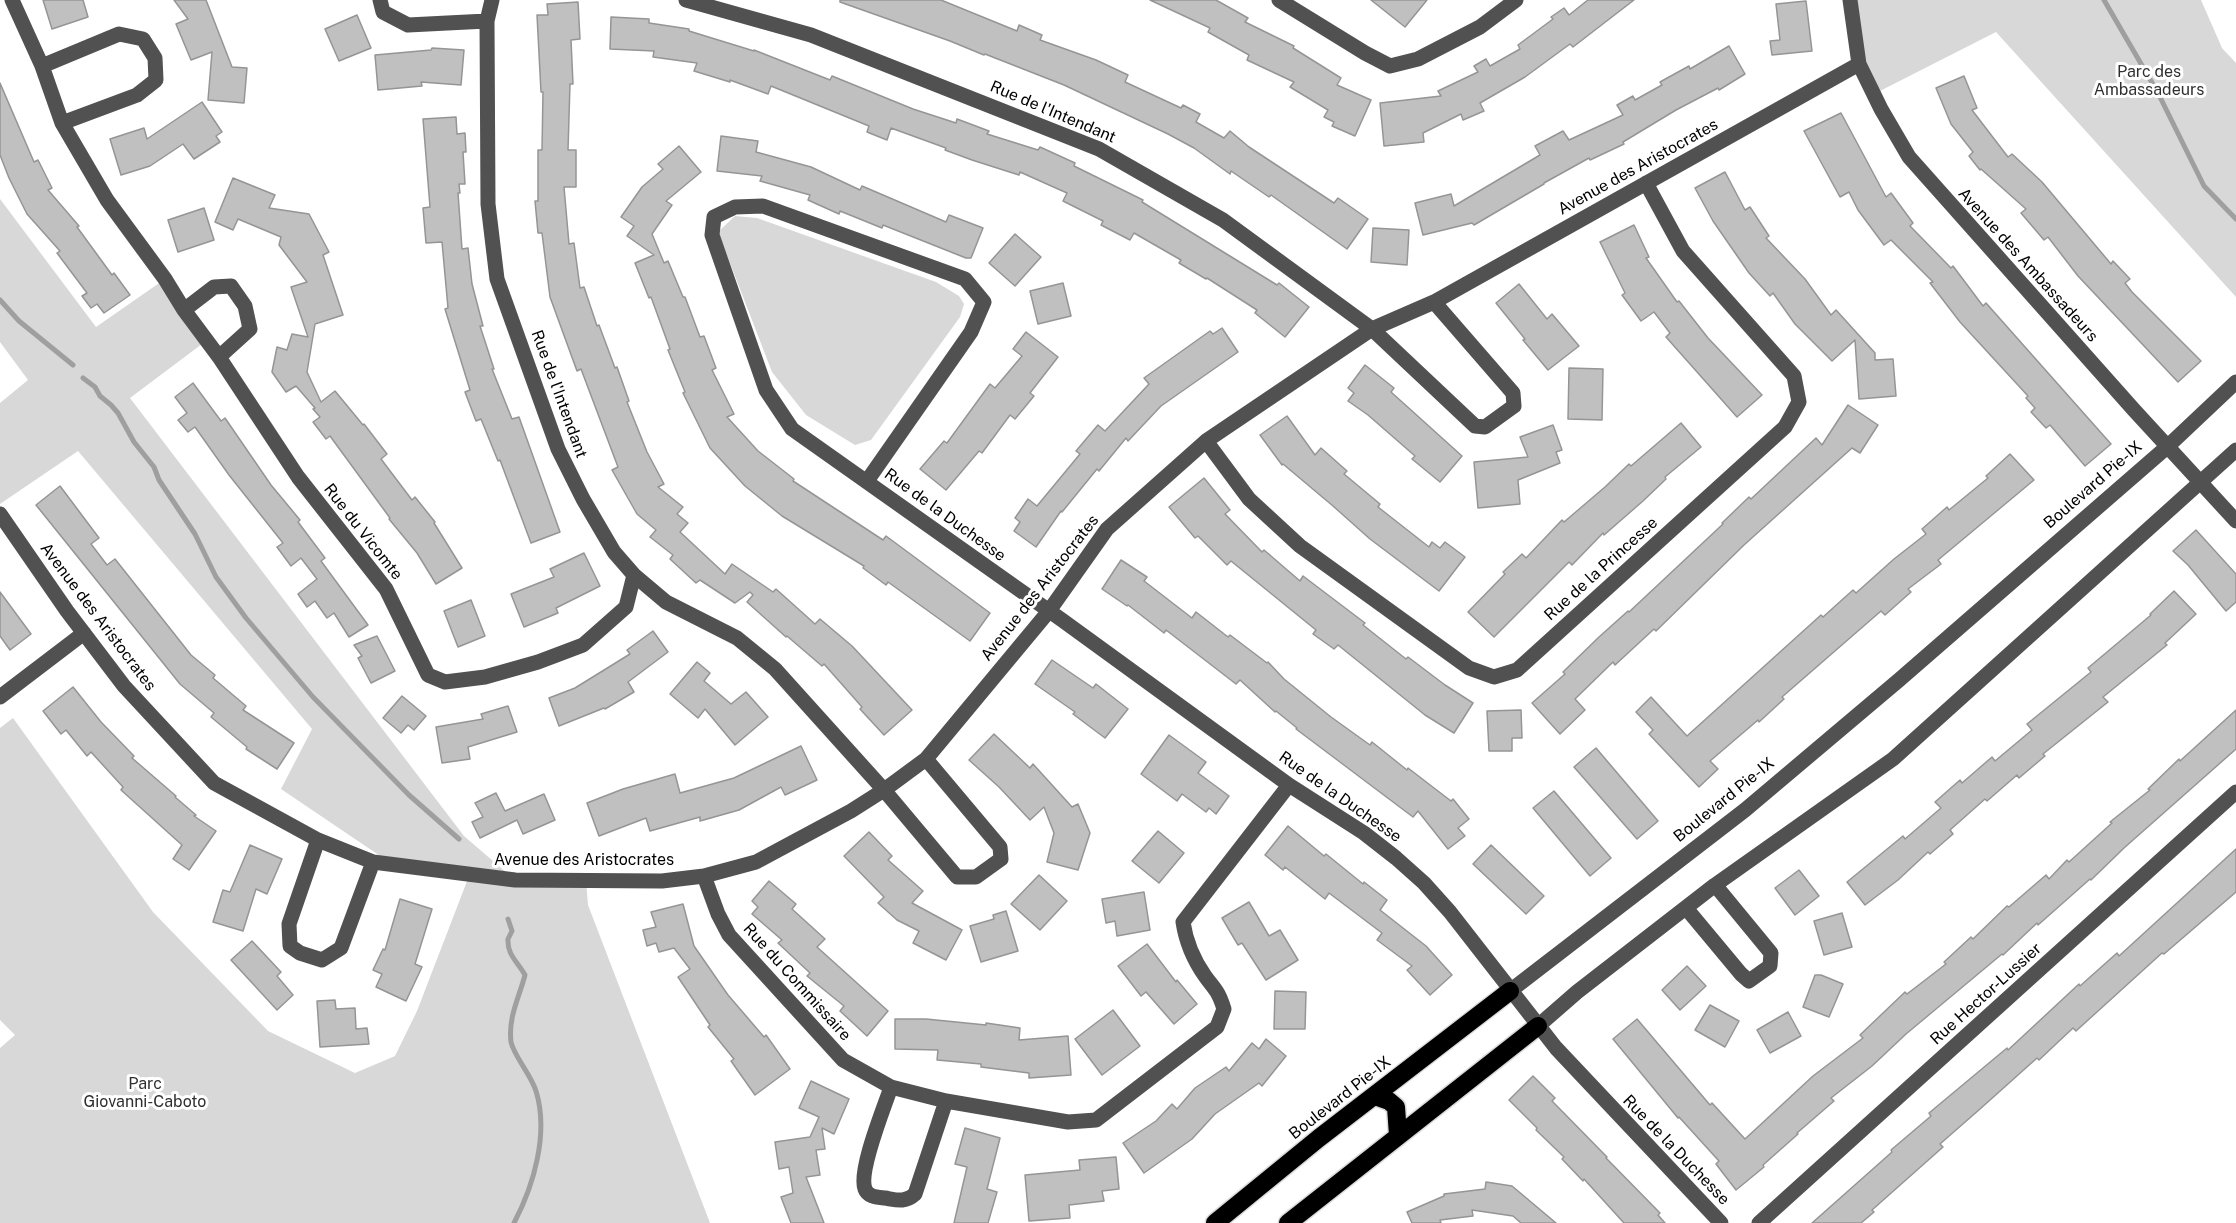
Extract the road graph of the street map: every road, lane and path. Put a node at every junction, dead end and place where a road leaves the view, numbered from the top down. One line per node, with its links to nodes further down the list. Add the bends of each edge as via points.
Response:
1 (12, 0): 10 (street, Rue du Vicomte)
2 (380, 0): 8 (street, via 383,12 408,25)
3 (492, 0): 8 (street, Rue de l'Intendant)
4 (686, 0): 15 (street, Rue de l'Intendant, via 811,35 1099,149 1223,220)
5 (1280, 0): 6 (street, via 1390,66 1418,59 1480,27)
6 (1516, 0)
7 (1850, 0): 9 (street, Avenue des Ambassadeurs)
8 (487, 21): 25 (street, Rue de l'Intendant, via 488,204 497,279 558,449 614,552)
9 (1859, 64): 12 (street, Avenue des Aristocrates); 19 (street, Avenue des Ambassadeurs, via 1909,157)
10 (42, 66): 11 (street, Rue du Vicomte); 11 (street, via 119,34 143,39 155,58 156,81 137,95)
11 (62, 123): 14 (street, Rue du Vicomte, via 107,200)
12 (1646, 183): 13 (street, Avenue des Aristocrates); 18 (street, Rue de la Princesse, via 1683,251 1794,376 1799,402 1785,427 1517,670 1494,677 1469,668 1300,546 1249,499)
13 (1434, 302): 15 (street, Avenue des Aristocrates); 15 (street, via 1513,393 1514,405 1485,427 1475,426)
14 (184, 310): 16 (street, Rue du Vicomte); 16 (street, via 214,287 231,286 245,306 250,329)
15 (1372, 329): 18 (street, Avenue des Aristocrates)
16 (219, 357): 25 (street, Rue du Vicomte, via 298,477 386,590 428,675 445,682 485,677 583,645 626,607)
17 (2236, 382): 19 (street, Boulevard Pie-IX)
18 (1206, 441): 26 (street, Avenue des Aristocrates, via 1107,529)
19 (2167, 447): 22 (street, Avenue des Ambassadeurs); 38 (street, Boulevard Pie-IX, via 1745,810)
20 (2236, 450): 22 (street)
21 (867, 481): 21 (street, Rue de la Duchesse, via 792,429 766,390 712,235 714,217 735,207 763,206 965,279 984,302 970,332); 26 (street, Rue de la Duchesse)
22 (2201, 483): 24 (street, Avenue des Ambassadeurs); 36 (street, via 1893,759)
23 (0, 514): 27 (street, Avenue des Aristocrates)
24 (2236, 521)
25 (634, 575): 31 (street, Rue de l'Intendant, via 666,602 737,638 775,669)
26 (1049, 611): 29 (street, Avenue des Aristocrates); 30 (street, Rue de la Duchesse)
27 (84, 633): 28 (street); 33 (street, Avenue des Aristocrates, via 124,686 214,783)
28 (0, 697)
29 (926, 759): 31 (street, Avenue des Aristocrates); 31 (street, via 1000,846 1001,859 976,877 957,877)
30 (1289, 785): 38 (street, Rue de la Duchesse, via 1364,833 1410,870 1450,912); 42 (street, Rue du Commissaire, via 1183,922 1186,943 1219,992 1224,1009 1217,1027 1096,1120 1068,1122)
31 (884, 790): 35 (street, Avenue des Aristocrates, via 756,862)
32 (2236, 792): 47 (street, Rue Hector-Lussier)
33 (318, 840): 34 (street, Avenue des Aristocrates); 34 (street, via 289,924 290,946 300,953 322,960 341,948)
34 (373, 862): 35 (street, Avenue des Aristocrates, via 515,880 662,881)
35 (704, 876): 40 (street, Rue du Commissaire, via 729,934 843,1060)
36 (1715, 885): 37 (street); 37 (street, via 1771,953 1770,966 1758,976 1749,981 1741,974)
37 (1686, 908): 39 (street)
38 (1510, 991): 39 (street, Rue de la Duchesse); 41 (highway, Boulevard Pie-IX)
39 (1538, 1026): 43 (highway); 46 (street, Rue de la Duchesse)
40 (891, 1087): 42 (street, Rue du Commissaire); 42 (street, via 863,1173 871,1196 902,1201 915,1194)
41 (1375, 1096): 43 (highway, via 1396,1107); 44 (highway, Boulevard Pie-IX)
42 (946, 1101)
43 (1398, 1135): 45 (highway)
44 (1215, 1222)
45 (1288, 1223)
46 (1721, 1223)
47 (1759, 1223)

